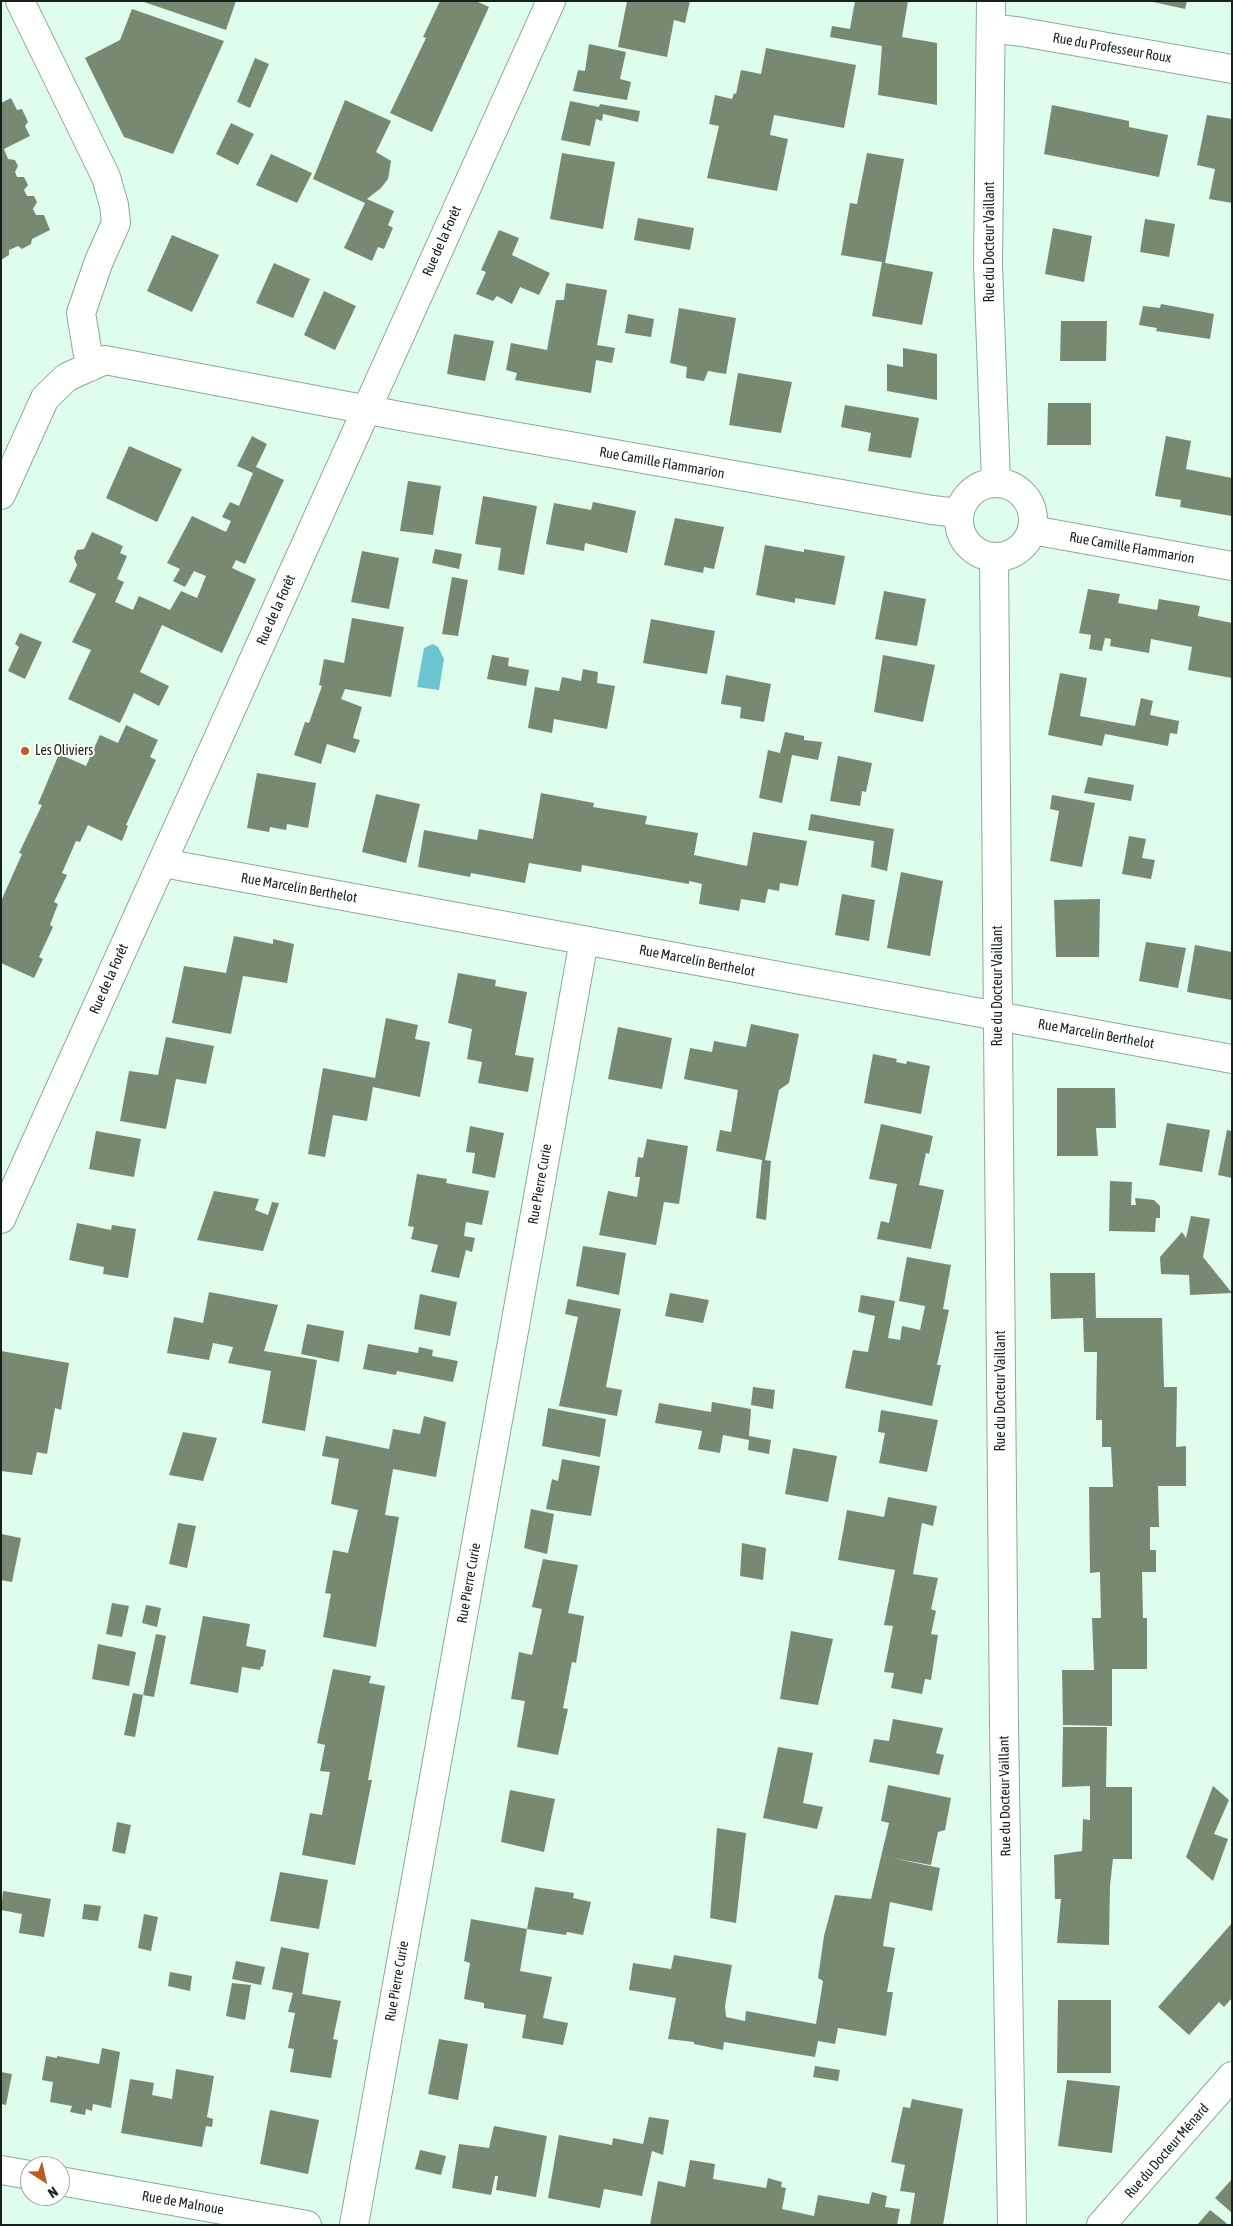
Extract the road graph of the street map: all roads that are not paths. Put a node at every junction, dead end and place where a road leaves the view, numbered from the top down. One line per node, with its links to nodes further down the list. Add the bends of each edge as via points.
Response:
1 (20, 1): 6 (street, via 106,177 114,205 116,223 81,313)
2 (551, 1): 7 (street, Rue de la Forêt)
3 (991, 1): 4 (street, Rue du Docteur Vaillant)
4 (991, 28): 5 (street, Rue du Professeur Roux); 8 (street, Rue du Docteur Vaillant, via 988,265)
5 (1232, 69)
6 (90, 367): 7 (street, Rue Camille Flammarion, via 105,360); 9 (street, Rue Camille Flammarion, via 67,377 45,398)
7 (366, 410): 10 (street, Rue Camille Flammarion); 14 (street, Rue de la Forêt)
8 (996, 482): 10 (street, via 983,484 972,491 963,501); 11 (street, via 1018,489 1026,497 1034,519)
9 (1, 495)
10 (959, 513): 12 (street, via 959,526 967,543 982,555)
11 (1032, 530): 12 (street, via 1018,551); 13 (street, Rue Camille Flammarion)
12 (994, 558): 16 (street, Rue du Docteur Vaillant)
13 (1232, 566)
14 (163, 864): 15 (street, Rue Marcelin Berthelot); 18 (street, Rue de la Forêt)
15 (584, 940): 16 (street, Rue Marcelin Berthelot); 24 (street, Rue Pierre Curie)
16 (999, 1018): 17 (street, Rue Marcelin Berthelot); 25 (street, Rue du Docteur Vaillant, via 1004,1725)
17 (1232, 1059)
18 (1, 1219)
19 (1232, 2076): 26 (street, Rue du Docteur Ménard)
20 (1, 2170): 21 (street)
21 (20, 2173)
22 (70, 2183): 23 (street, Rue de Malnoue)
23 (307, 2225)
24 (354, 2225)
25 (1012, 2225)
26 (1101, 2225)

